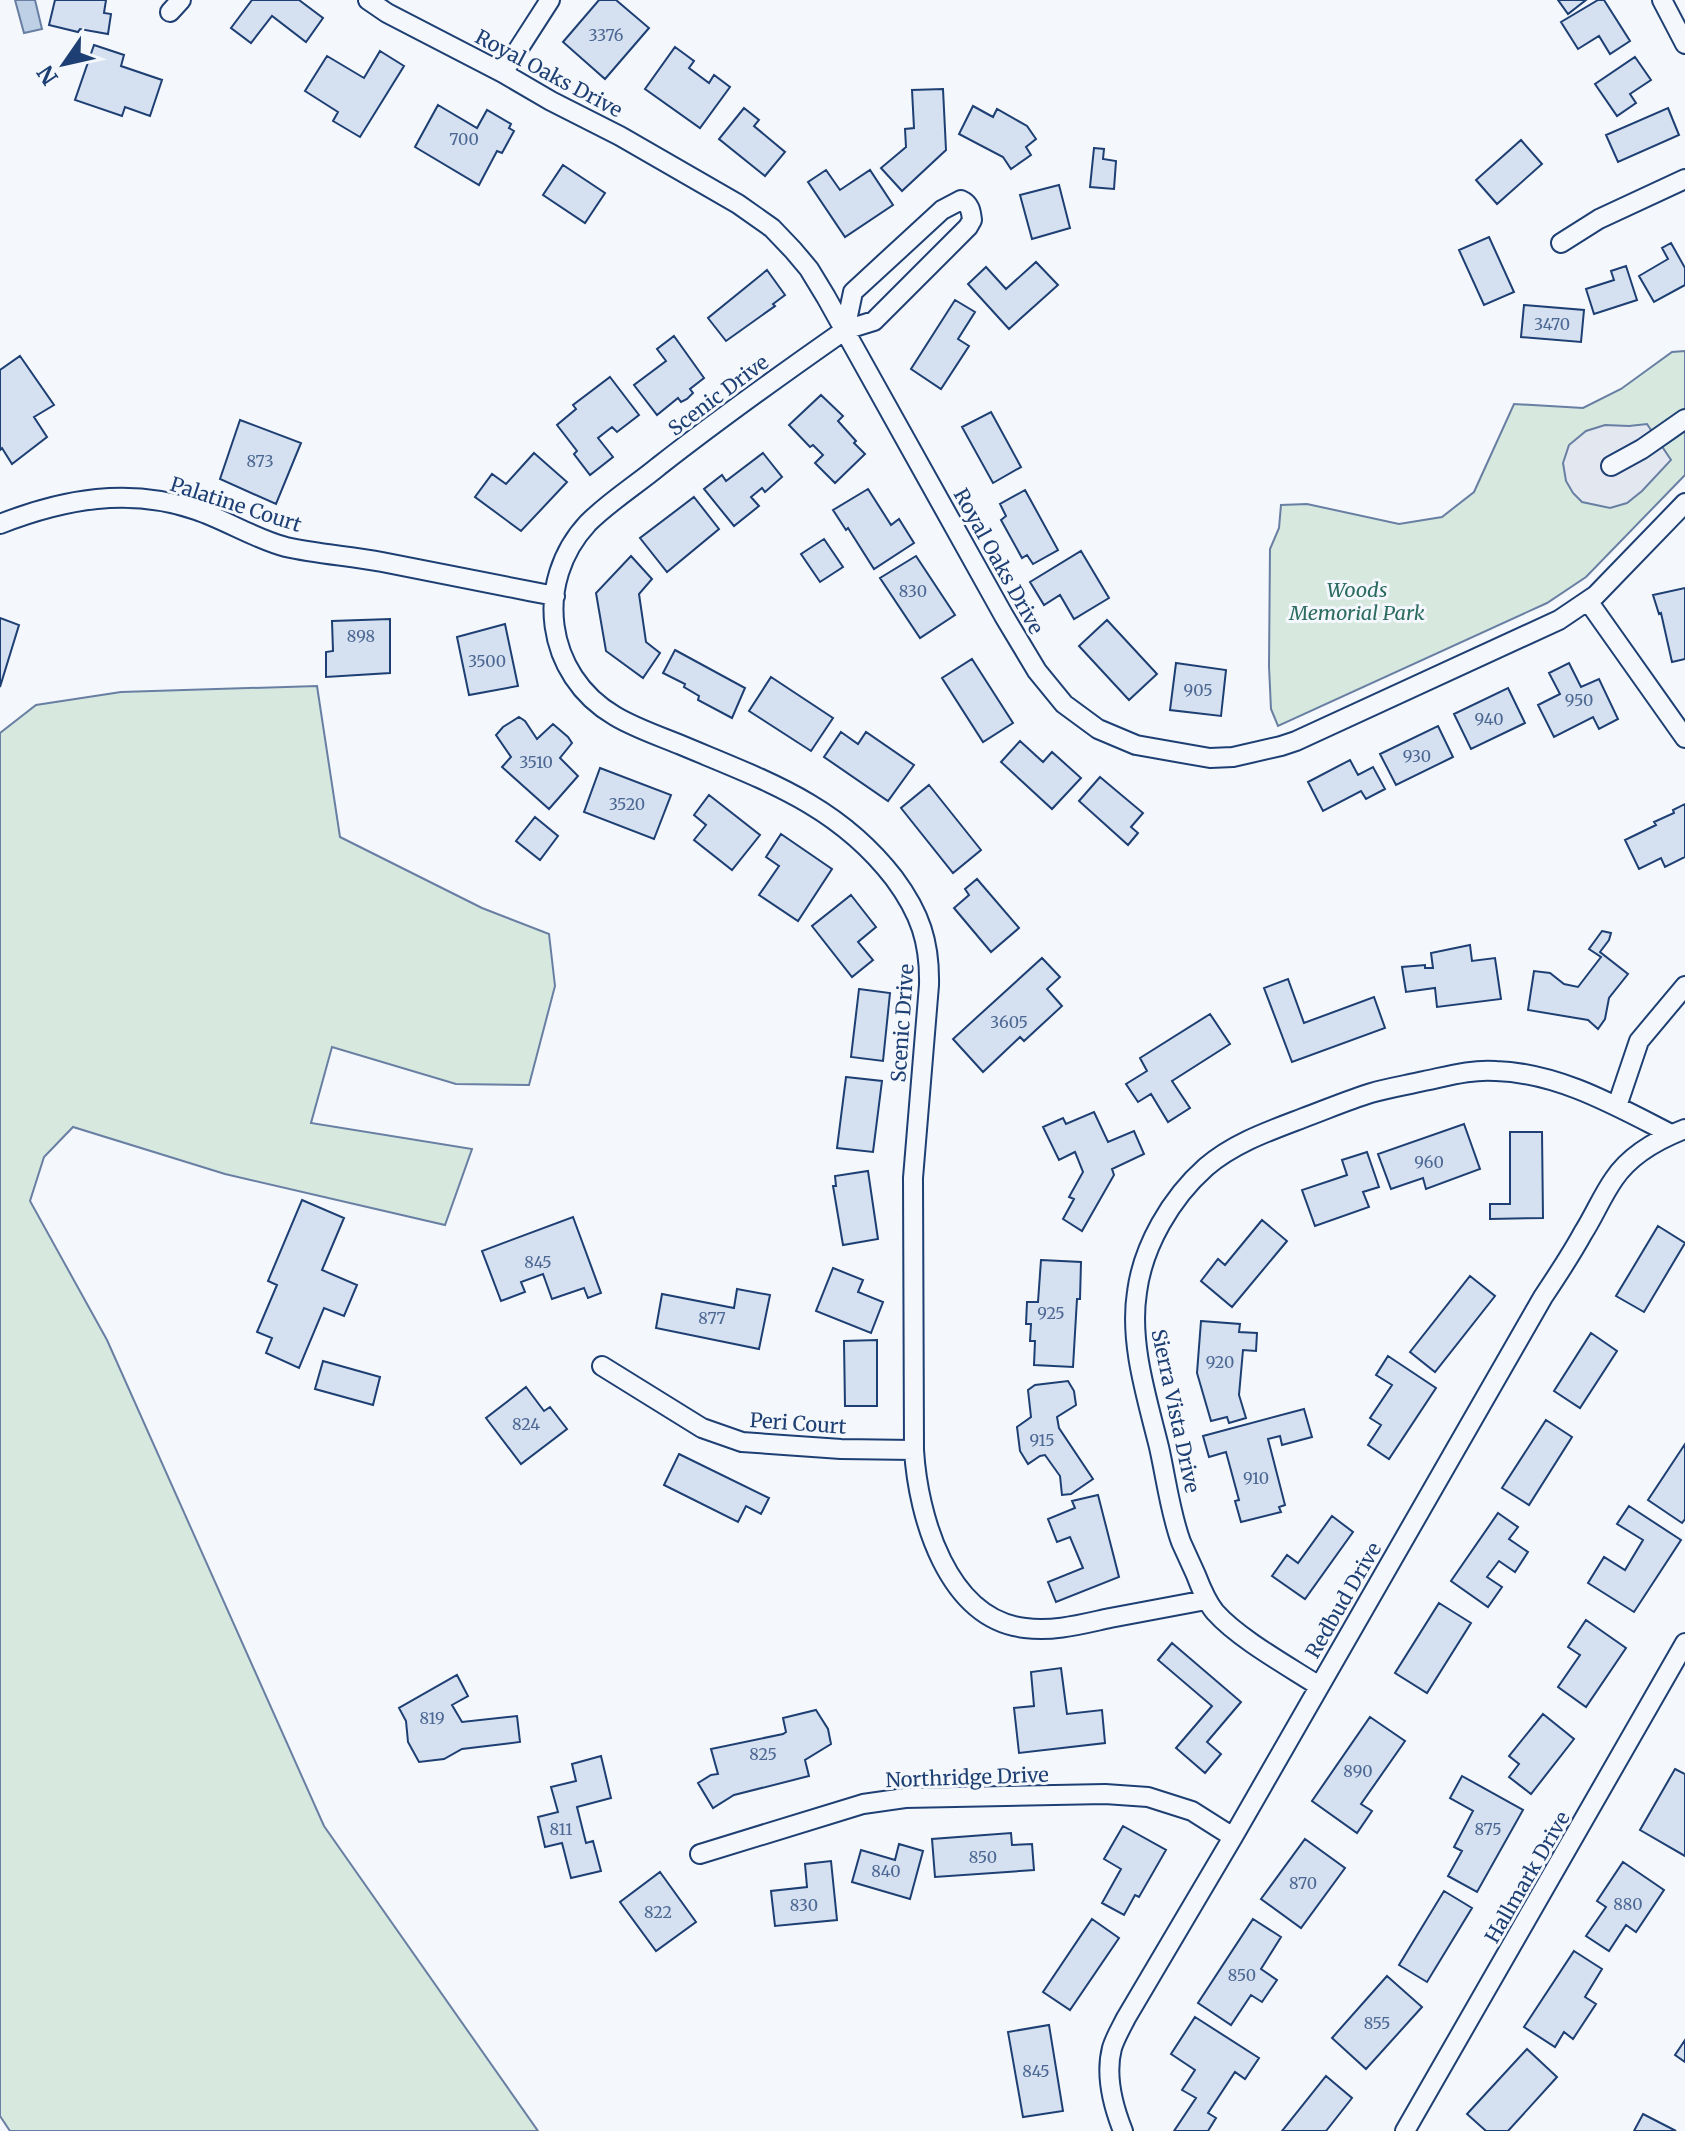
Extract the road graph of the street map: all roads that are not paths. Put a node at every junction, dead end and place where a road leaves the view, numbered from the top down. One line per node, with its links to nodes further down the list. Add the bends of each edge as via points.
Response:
1 (368, 0): 5 (street, Royal Oaks Drive)
2 (550, 0): 5 (street)
3 (1662, 0): 4 (street)
4 (1685, 44)
5 (503, 73): 8 (street, Royal Oaks Drive, via 691,175 772,228 809,269)
6 (1685, 179): 7 (street)
7 (1561, 243)
8 (845, 330): 8 (street, Scenic Drive, via 853,292 942,210 961,200 966,203 972,220 968,227 874,321); 13 (street, Scenic Drive, via 588,523 569,548); 14 (street, Royal Oaks Drive, via 1037,671 1064,704 1098,729 1136,745 1210,758 1281,746 1559,620)
9 (1685, 419): 10 (street)
10 (1611, 466)
11 (1685, 503): 14 (street, Royal Oaks Drive)
12 (0, 524): 13 (street, Palatine Court, via 71,502 163,501 283,546)
13 (555, 596): 20 (street, Scenic Drive, via 558,643 586,694 626,723 821,809 864,843 913,908 930,960 912,1193)
14 (1588, 601): 15 (street)
15 (1685, 738)
16 (1685, 986): 17 (street, via 1639,1041)
17 (1617, 1106): 18 (street, Sierra Vista Drive); 21 (street, Sierra Vista Drive, via 1541,1078 1495,1070 1468,1072 1370,1093 1275,1129 1219,1157 1182,1192 1143,1265 1136,1329 1180,1539)
18 (1678, 1131): 23 (street, Redbud Drive, via 1632,1160 1612,1181)
19 (602, 1366): 20 (street, Peri Court, via 702,1428 742,1442)
20 (914, 1450): 21 (street, Scenic Drive, via 924,1516 940,1558 963,1593 990,1617 1023,1628 1057,1629)
21 (1206, 1600): 23 (street, Sierra Vista Drive, via 1259,1647)
22 (1685, 1643): 27 (street, Hallmark Drive)
23 (1319, 1686): 24 (street, Redbud Drive)
24 (1233, 1837): 25 (street, Northridge Drive, via 1192,1811 1148,1797 905,1798 863,1804); 26 (street, Redbud Drive, via 1112,2047 1112,2095)
25 (700, 1854)
26 (1123, 2131)
27 (1405, 2131)

